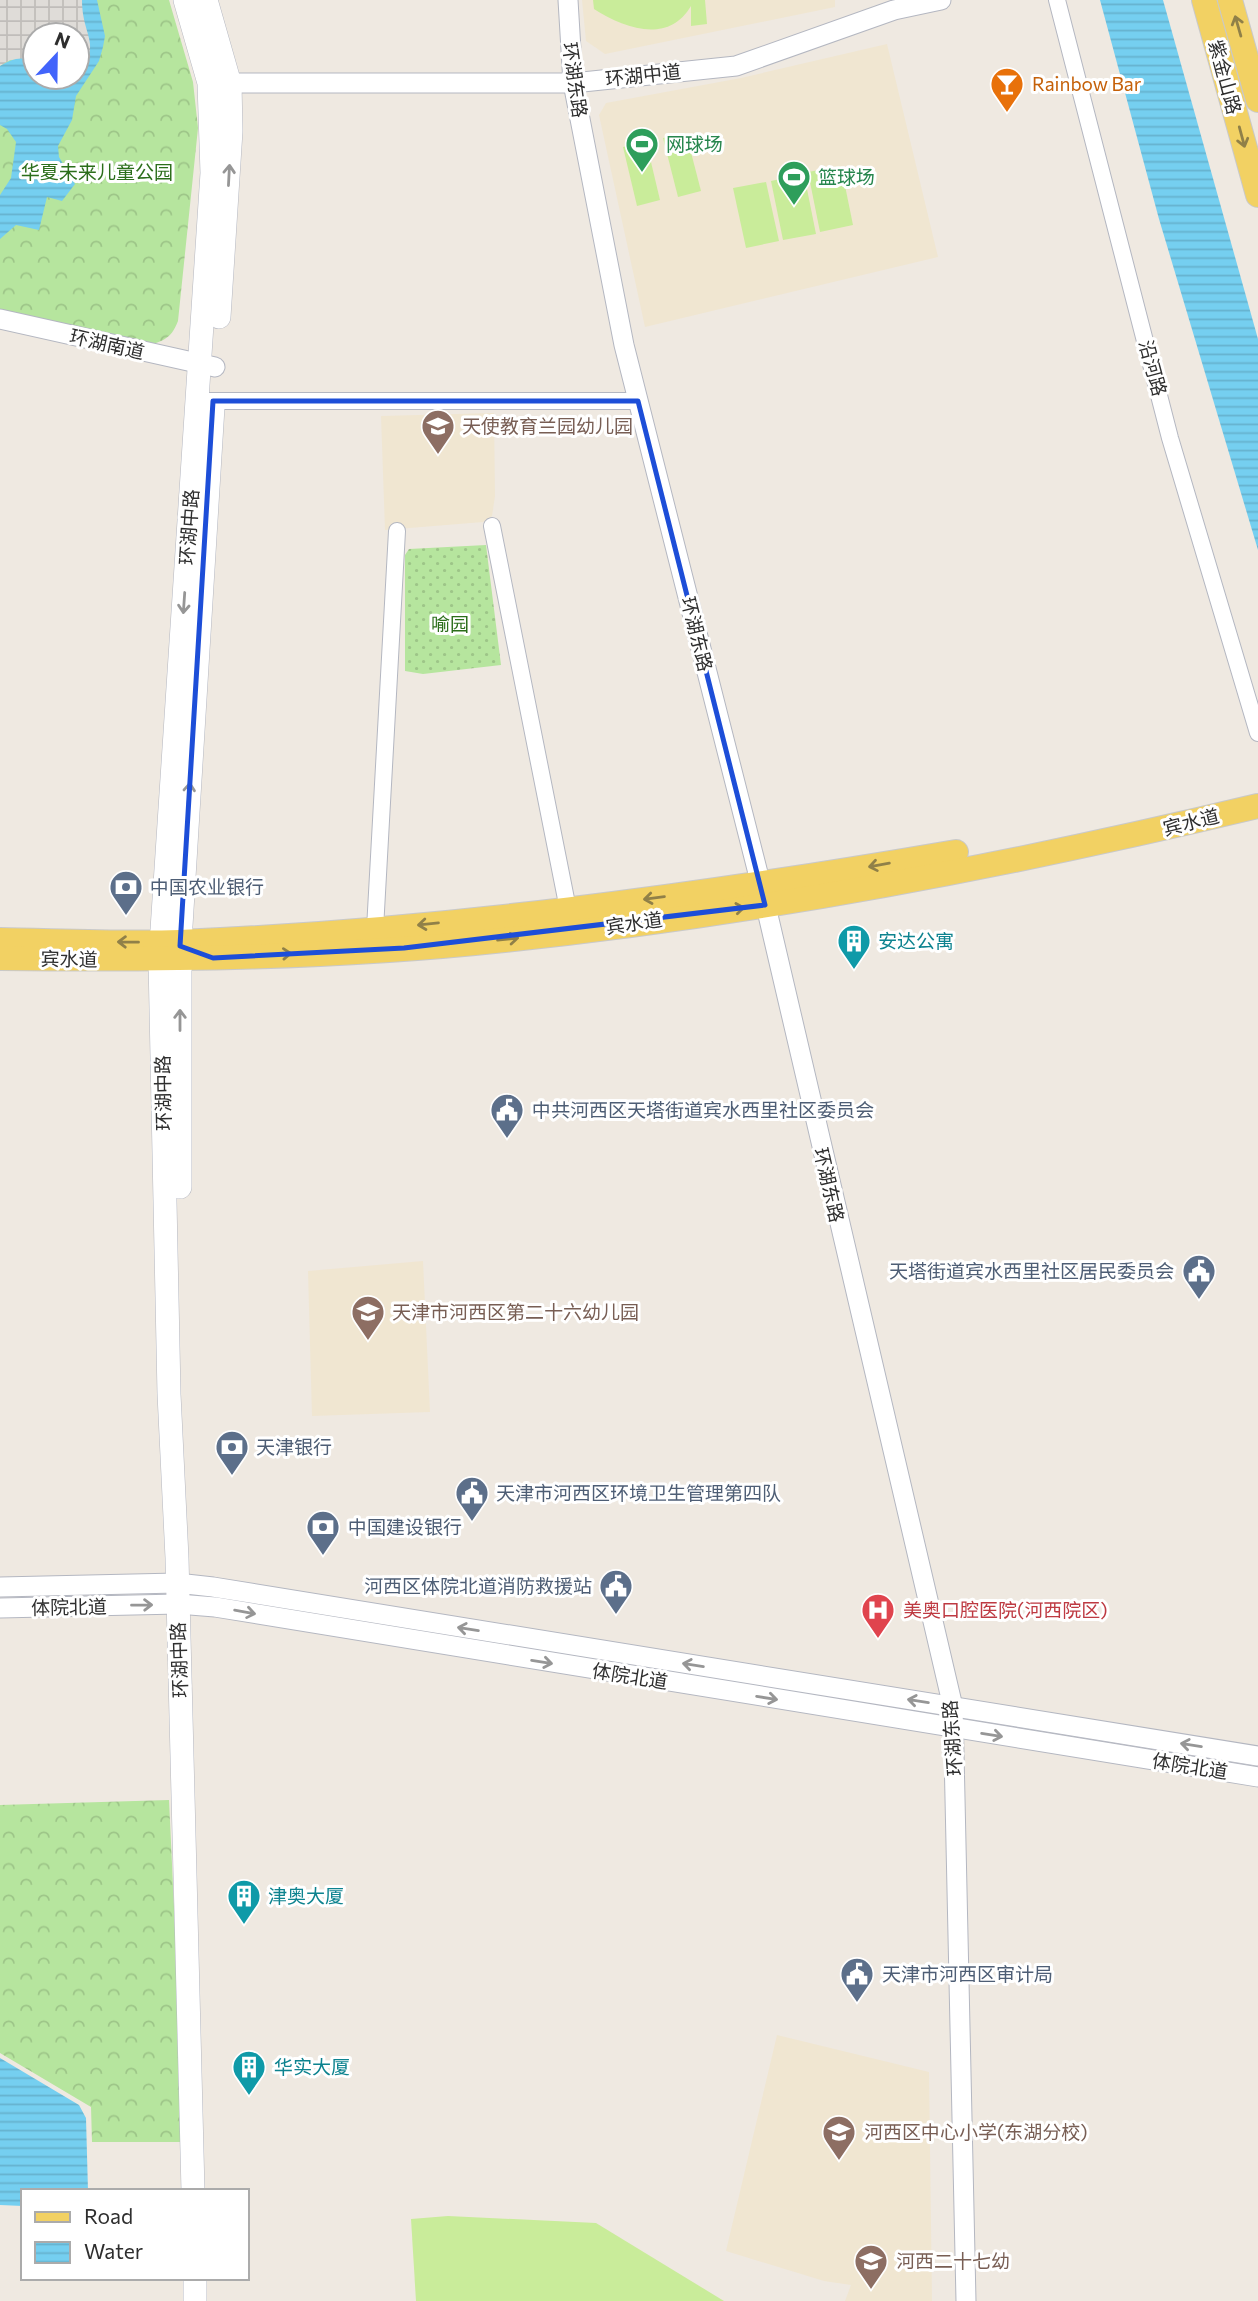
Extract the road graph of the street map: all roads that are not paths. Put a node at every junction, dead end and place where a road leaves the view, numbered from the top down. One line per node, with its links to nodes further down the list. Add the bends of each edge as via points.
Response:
1 (185, 0): 8 (main road, 环湖中路)
2 (206, 0): 8 (main road, 环湖中路)
3 (568, 0): 9 (street, 环湖东路)
4 (941, 0): 9 (street, 环湖中道, via 894,10 736,66)
5 (1057, 0): 18 (street, 沿河路, via 1170,438)
6 (1204, 0): 11 (main road, 紫金山路, one-way to 11)
7 (1230, 0): 10 (main road, 紫金山路, one-way to 7)
8 (219, 83): 9 (street, 环湖中道); 13 (main road, 环湖中路)
9 (573, 83): 15 (street, 环湖东路)
10 (1258, 100)
11 (1258, 195)
12 (0, 319): 13 (street, 环湖南道)
13 (207, 366): 14 (main road, 环湖中路)
14 (205, 401): 15 (street); 25 (main road, 环湖中路, one-way to 14); 25 (main road, 环湖中路, one-way to 25, via 162,912)
15 (638, 401): 21 (street, 环湖东路)
16 (492, 526): 22 (street)
17 (397, 531): 23 (street)
18 (1258, 733)
19 (1258, 789): 21 (main road, 宾水道, one-way to 21, via 1088,830)
20 (1258, 806): 21 (main road, 宾水道, via 1124,838)
21 (763, 895): 22 (main road, 宾水道, one-way to 22); 25 (main road, 宾水道, one-way to 21, via 213,958 503,940); 30 (street, 环湖东路)
22 (568, 909): 23 (main road, 宾水道, one-way to 23)
23 (375, 929): 25 (main road, 宾水道)
24 (0, 940): 25 (main road, 宾水道, one-way to 24)
25 (173, 948): 26 (main road, 宾水道); 28 (main road, 环湖中路, via 169,1394)
26 (0, 958)
27 (0, 1587): 28 (street, 体院北道)
28 (185, 1594): 29 (street, 体院北道, one-way to 28); 30 (street, 体院北道, one-way to 28); 31 (street, 体院北道, one-way to 31); 34 (main road, 环湖中路); 35 (main road, 环湖中路)
29 (0, 1608)
30 (953, 1707): 31 (street, 环湖东路); 32 (street, 体院北道, one-way to 30)
31 (955, 1729): 33 (street, 体院北道, one-way to 33); 40 (street, 环湖东路)
32 (1258, 1756)
33 (1258, 1777)
34 (193, 2189)
35 (205, 2189)
36 (195, 2280): 38 (main road)
37 (206, 2280): 39 (main road)
38 (195, 2301)
39 (206, 2301)
40 (966, 2301)

